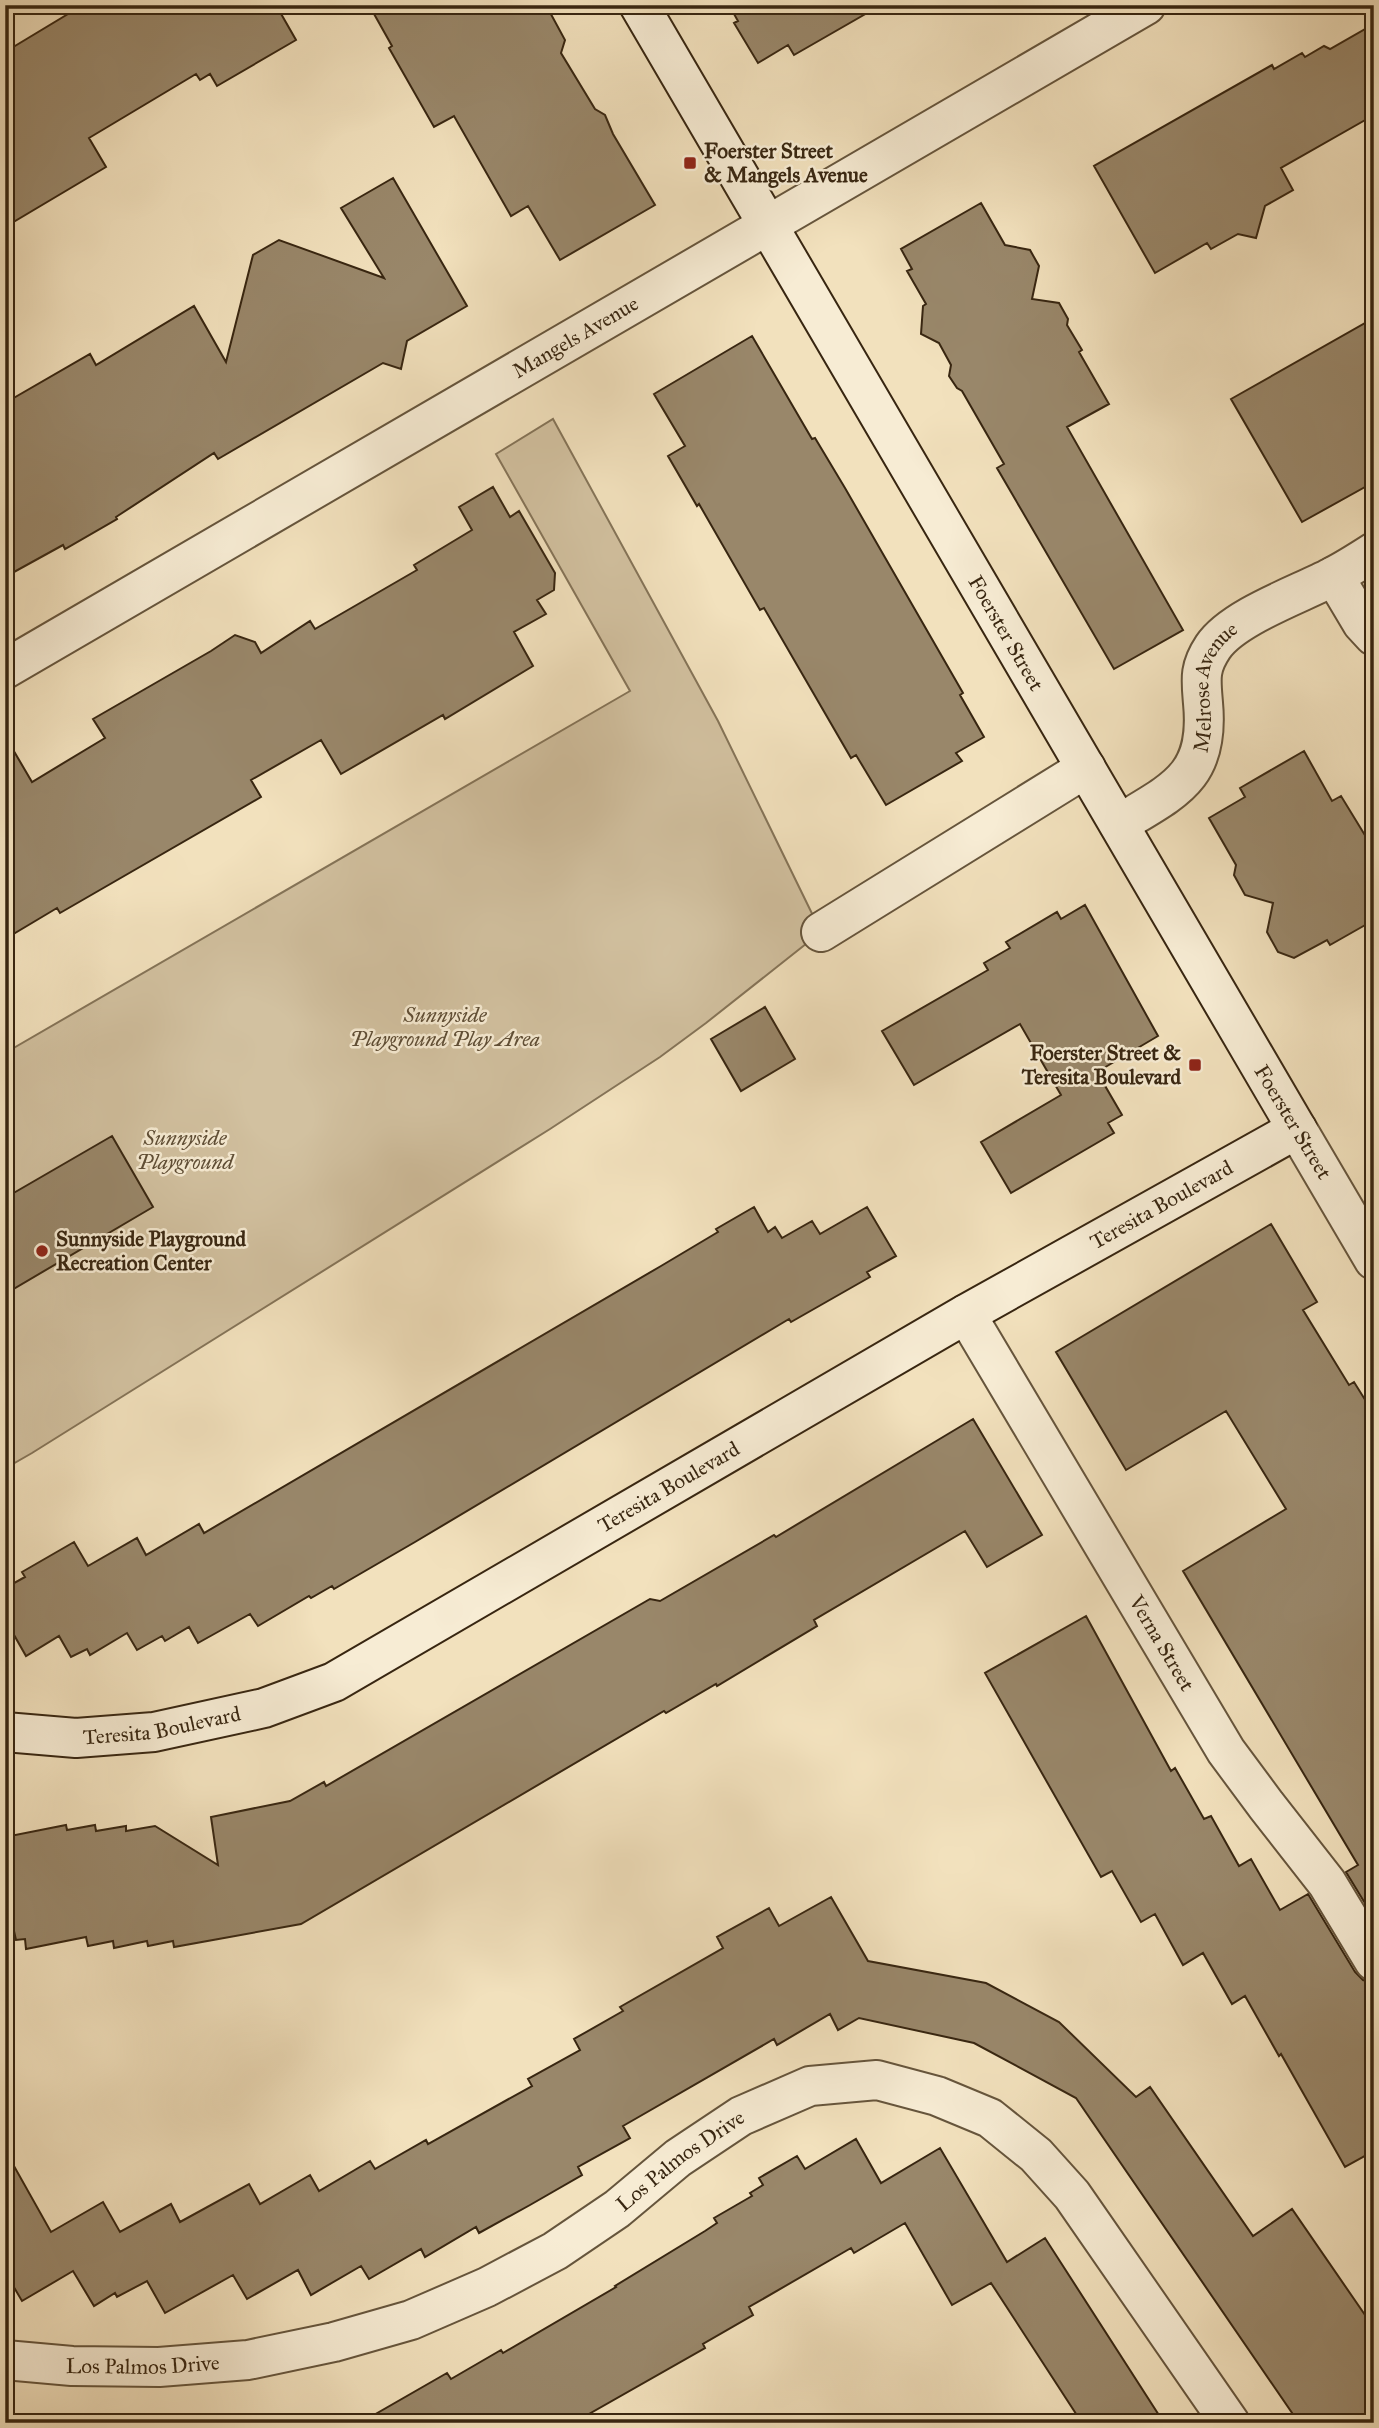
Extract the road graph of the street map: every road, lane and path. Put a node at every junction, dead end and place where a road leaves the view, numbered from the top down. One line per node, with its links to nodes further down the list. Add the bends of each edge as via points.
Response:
1 (639, 5): 3 (street, Foerster Street)
2 (1146, 5): 3 (street, Mangels Avenue)
3 (769, 226): 7 (street, Mangels Avenue); 8 (street, Foerster Street)
4 (1374, 552): 5 (street, Melrose Avenue)
5 (1334, 576): 6 (street); 9 (street, Melrose Avenue, via 1239,623 1214,644 1202,667 1203,745 1192,770 1172,792)
6 (1374, 636)
7 (5, 669)
8 (1086, 768): 9 (street, Foerster Street); 10 (street)
9 (1119, 824): 11 (street, Foerster Street)
10 (821, 932)
11 (1297, 1129): 12 (street, Foerster Street); 13 (street, Teresita Boulevard)
12 (1374, 1260)
13 (966, 1314): 14 (street, Teresita Boulevard, via 334,1682 264,1708 153,1732 75,1738); 15 (street, Verna Street, via 1226,1751 1327,1883)
14 (5, 1732)
15 (1374, 1961)
16 (5, 2360): 17 (street, Los Palmos Drive, via 159,2367 248,2360 411,2320 555,2251 741,2116 810,2086 877,2080 937,2096 989,2118 1036,2155 1072,2195)
17 (1230, 2423)

